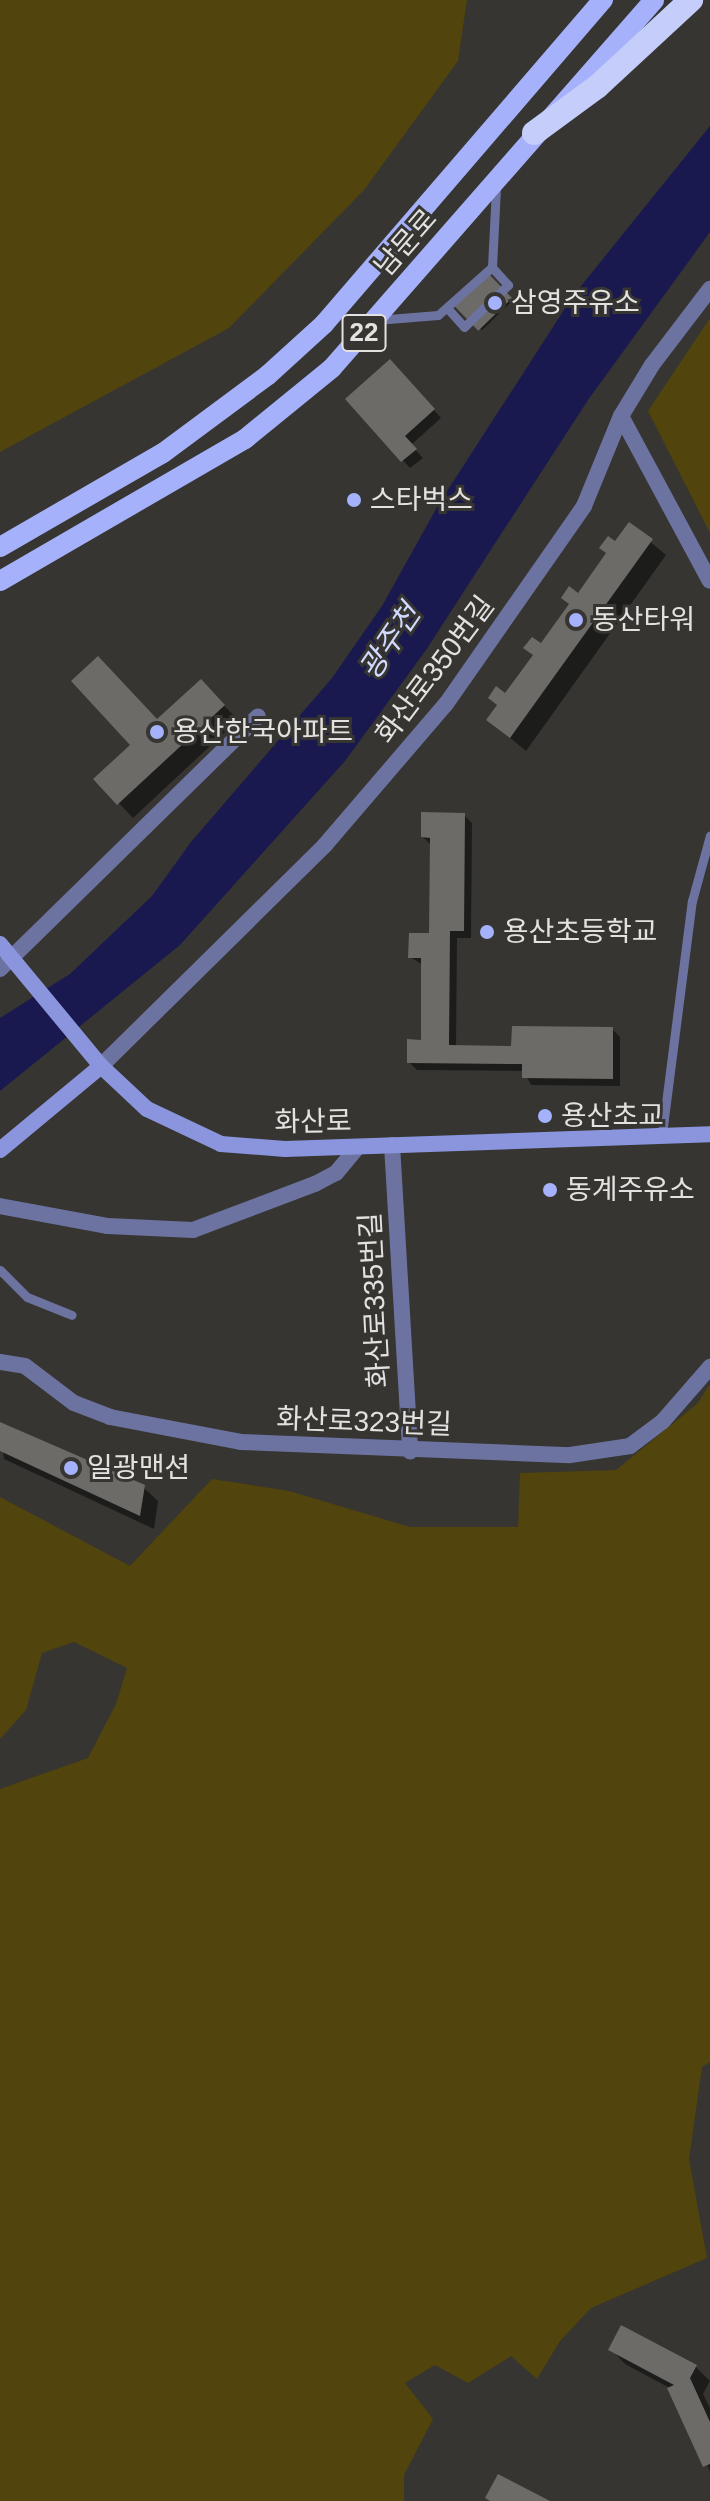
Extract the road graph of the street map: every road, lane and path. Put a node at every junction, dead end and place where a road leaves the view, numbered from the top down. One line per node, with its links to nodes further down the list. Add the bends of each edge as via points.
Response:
1 (603, 0): 11 (main road, 남문로 / 22, via 324,324 268,375 163,453)
2 (654, 0): 4 (main road, 남문로 / 22)
3 (691, 0): 4 (highway, via 598,86)
4 (534, 133): 5 (main road, 남문로 / 22)
5 (496, 182): 6 (lane); 9 (main road, 남문로 / 22)
6 (492, 267): 8 (lane); 8 (lane, via 508,285 464,327)
7 (710, 289): 10 (street, 화산로350번길)
8 (448, 309): 9 (lane, via 416,320)
9 (376, 320): 12 (main road, 남문로 / 22, via 332,368 245,439)
10 (621, 416): 13 (street); 17 (street, 화산로350번길, via 584,506 405,755 295,876)
11 (0, 547)
12 (0, 581)
13 (710, 581)
14 (258, 716): 16 (street)
15 (710, 835): 18 (lane, via 692,901)
16 (4, 957): 17 (main road, 화산로)
17 (101, 1066): 21 (main road, 화산로, via 147,1109 198,1137 245,1148); 22 (main road)
18 (662, 1134): 19 (main road, 화산로); 20 (main road, 화산로)
19 (710, 1134)
20 (392, 1145): 21 (main road, 화산로); 28 (street, 화산로335번길)
21 (357, 1148): 23 (street, via 336,1173 315,1184 193,1230 108,1226)
22 (0, 1150)
23 (0, 1206)
24 (0, 1270): 25 (lane, via 27,1297)
25 (72, 1315)
26 (0, 1362): 28 (street, 화산로323번길, via 25,1366 74,1403 149,1427 302,1448)
27 (710, 1367): 28 (street, 화산로323번길, via 663,1421 630,1446 611,1452)
28 (410, 1451)

